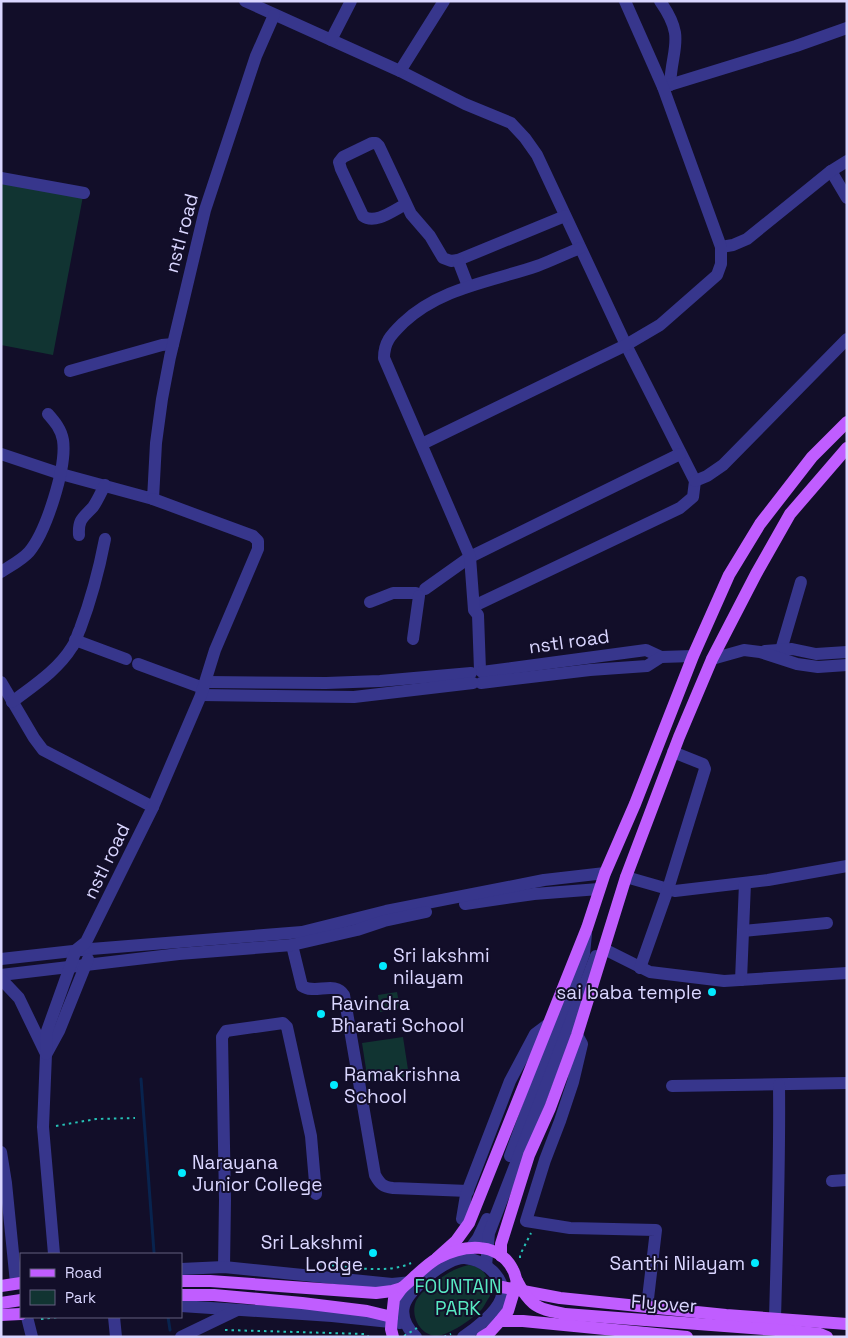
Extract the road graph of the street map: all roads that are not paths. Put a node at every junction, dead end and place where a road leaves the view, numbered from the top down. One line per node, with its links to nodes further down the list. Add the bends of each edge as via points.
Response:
1 (245, 1): 6 (street)
2 (351, 1): 8 (street)
3 (444, 1): 9 (street)
4 (660, 1): 10 (street, via 674,26 677,39)
5 (627, 2): 10 (street)
6 (274, 15): 8 (street); 23 (street, nstl road, via 256,56 205,210)
7 (847, 28): 10 (street)
8 (331, 40): 9 (street)
9 (400, 70): 17 (street, via 510,123 537,155)
10 (666, 86): 18 (street)
11 (847, 161): 12 (street)
12 (831, 171): 15 (street); 18 (street, via 747,239)
13 (1, 178): 14 (street)
14 (84, 193)
15 (847, 198)
16 (406, 204): 16 (street, via 376,143 343,157 339,162 363,216 368,220); 20 (street, via 444,258)
17 (565, 216): 19 (street); 20 (street)
18 (721, 247): 24 (street, via 717,275 660,325)
19 (580, 248): 21 (street, via 537,266); 24 (street)
20 (458, 260): 21 (street)
21 (468, 286): 28 (street, via 419,309 389,336 386,343 384,358)
22 (847, 339): 33 (street, via 723,464)
23 (173, 344): 25 (street); 35 (street, nstl road, via 156,443)
24 (626, 345): 28 (street); 31 (street)
25 (70, 370)
26 (48, 414): 32 (street, via 63,440)
27 (847, 422): 49 (main road, via 812,457 760,524 728,575)
28 (422, 444): 38 (street)
29 (847, 448): 50 (main road, via 790,514)
30 (1, 454): 32 (street, nstl road)
31 (680, 454): 33 (street); 38 (street)
32 (61, 474): 34 (street, nstl road); 39 (street, via 37,540 28,553)
33 (695, 481): 43 (street, via 693,497 680,508)
34 (105, 485): 35 (street, nstl road); 36 (street, via 93,507 82,518)
35 (153, 499): 54 (street, nstl road, via 253,536 258,541 258,549 215,650)
36 (79, 535)
37 (105, 539): 45 (street, via 85,616)
38 (470, 557): 41 (street); 43 (street)
39 (1, 572)
40 (801, 582): 46 (street)
41 (420, 592): 42 (street, via 393,593); 44 (street)
42 (370, 602)
43 (474, 608): 52 (street, via 470,616)
44 (413, 639)
45 (75, 640): 54 (street); 55 (street, via 73,647 47,676)
46 (781, 650): 47 (street); 48 (street, via 816,654)
47 (760, 652): 50 (street, via 744,650); 51 (street, via 797,664)
48 (847, 652)
49 (693, 656): 52 (street, nstl road, via 660,657 646,650); 59 (main road)
50 (712, 658): 56 (main road)
51 (847, 665)
52 (477, 675): 54 (street, nstl road)
53 (1, 682): 55 (street)
54 (203, 689): 57 (street, nstl road)
55 (12, 702): 57 (street, via 43,750)
56 (673, 752): 60 (main road); 63 (street, via 696,760 705,769)
57 (153, 807): 68 (street, nstl road)
58 (847, 866): 61 (street)
59 (605, 873): 62 (main road); 68 (street, via 544,880 386,911 302,932)
60 (626, 877): 63 (street); 67 (main road)
61 (744, 883): 63 (street, via 675,891); 66 (street)
62 (599, 889): 65 (main road); 69 (street, via 463,904)
63 (668, 889): 75 (street)
64 (827, 923): 66 (street)
65 (587, 928): 80 (main road); 95 (street, via 584,954 497,1192 478,1238)
66 (743, 931): 79 (street)
67 (608, 934): 70 (main road); 97 (street, via 595,958 489,1232)
68 (89, 945): 71 (street); 73 (street, nstl road)
69 (292, 945): 73 (street, via 179,954); 89 (street, via 302,986 310,989 337,988 344,996 375,1175 380,1183 393,1188)
70 (604, 949): 75 (street); 81 (main road)
71 (76, 950): 72 (street); 74 (street)
72 (1, 959)
73 (86, 966): 74 (street); 82 (street, nstl road)
74 (69, 968): 77 (street); 82 (street, via 47,1031)
75 (640, 968): 79 (street, via 719,981)
76 (847, 974): 79 (street)
77 (1, 975)
78 (1, 979): 82 (street, via 19,998)
79 (740, 980)
80 (547, 1025): 89 (street, via 535,1034 510,1081); 96 (main road, via 469,1223 456,1241)
81 (577, 1035): 94 (main road, via 530,1155 501,1244); 111 (street, via 582,1044 572,1082 526,1221 570,1228 656,1230)
82 (46, 1054): 93 (street, via 43,1127)
83 (847, 1083): 84 (street)
84 (779, 1085): 85 (street); 118 (street)
85 (672, 1086)
86 (1, 1152): 92 (street, via 6,1184)
87 (847, 1180): 88 (street)
88 (832, 1181)
89 (468, 1191): 91 (street)
90 (316, 1194): 98 (street, via 311,1136 287,1027 283,1023 226,1031 222,1038)
91 (462, 1219)
92 (5, 1226): 103 (street)
93 (54, 1253)
94 (502, 1256): 96 (main road, bridge, via 482,1247 464,1248); 102 (main road, Flyover, bridge, via 512,1268)
95 (464, 1257): 97 (street); 101 (street, via 447,1263)
96 (437, 1258): 106 (main road, bridge)
97 (486, 1266): 104 (street, via 494,1271)
98 (224, 1267): 99 (street); 101 (street, via 392,1284)
99 (182, 1268)
100 (182, 1281): 106 (main road, via 376,1293)
101 (422, 1281): 121 (street, via 404,1306)
102 (517, 1282): 119 (main road, bridge, via 508,1311); 123 (main road, Flyover, bridge, via 539,1307 565,1314)
103 (19, 1283): 105 (main road)
104 (495, 1285): 111 (main road, via 560,1298); 122 (street, via 501,1300 490,1315)
105 (1, 1286)
106 (402, 1288): 115 (main road, via 394,1299)
107 (182, 1295): 115 (main road, via 302,1303)
108 (20, 1300): 109 (main road)
109 (1, 1303)
110 (182, 1306): 112 (street)
111 (648, 1307): 118 (main road)
112 (237, 1310): 121 (street, via 332,1316); 126 (street)
113 (20, 1314): 114 (main road)
114 (1, 1315)
115 (392, 1317): 127 (main road, bridge)
116 (27, 1318): 124 (street)
117 (114, 1318): 125 (street)
118 (775, 1319): 120 (main road)
119 (500, 1321): 128 (main road); 129 (main road, Flyover)
120 (847, 1324)
121 (415, 1329)
122 (460, 1334)
123 (824, 1335)
124 (32, 1337)
125 (116, 1337)
126 (182, 1337)
127 (393, 1337)
128 (482, 1337)
129 (687, 1337)

